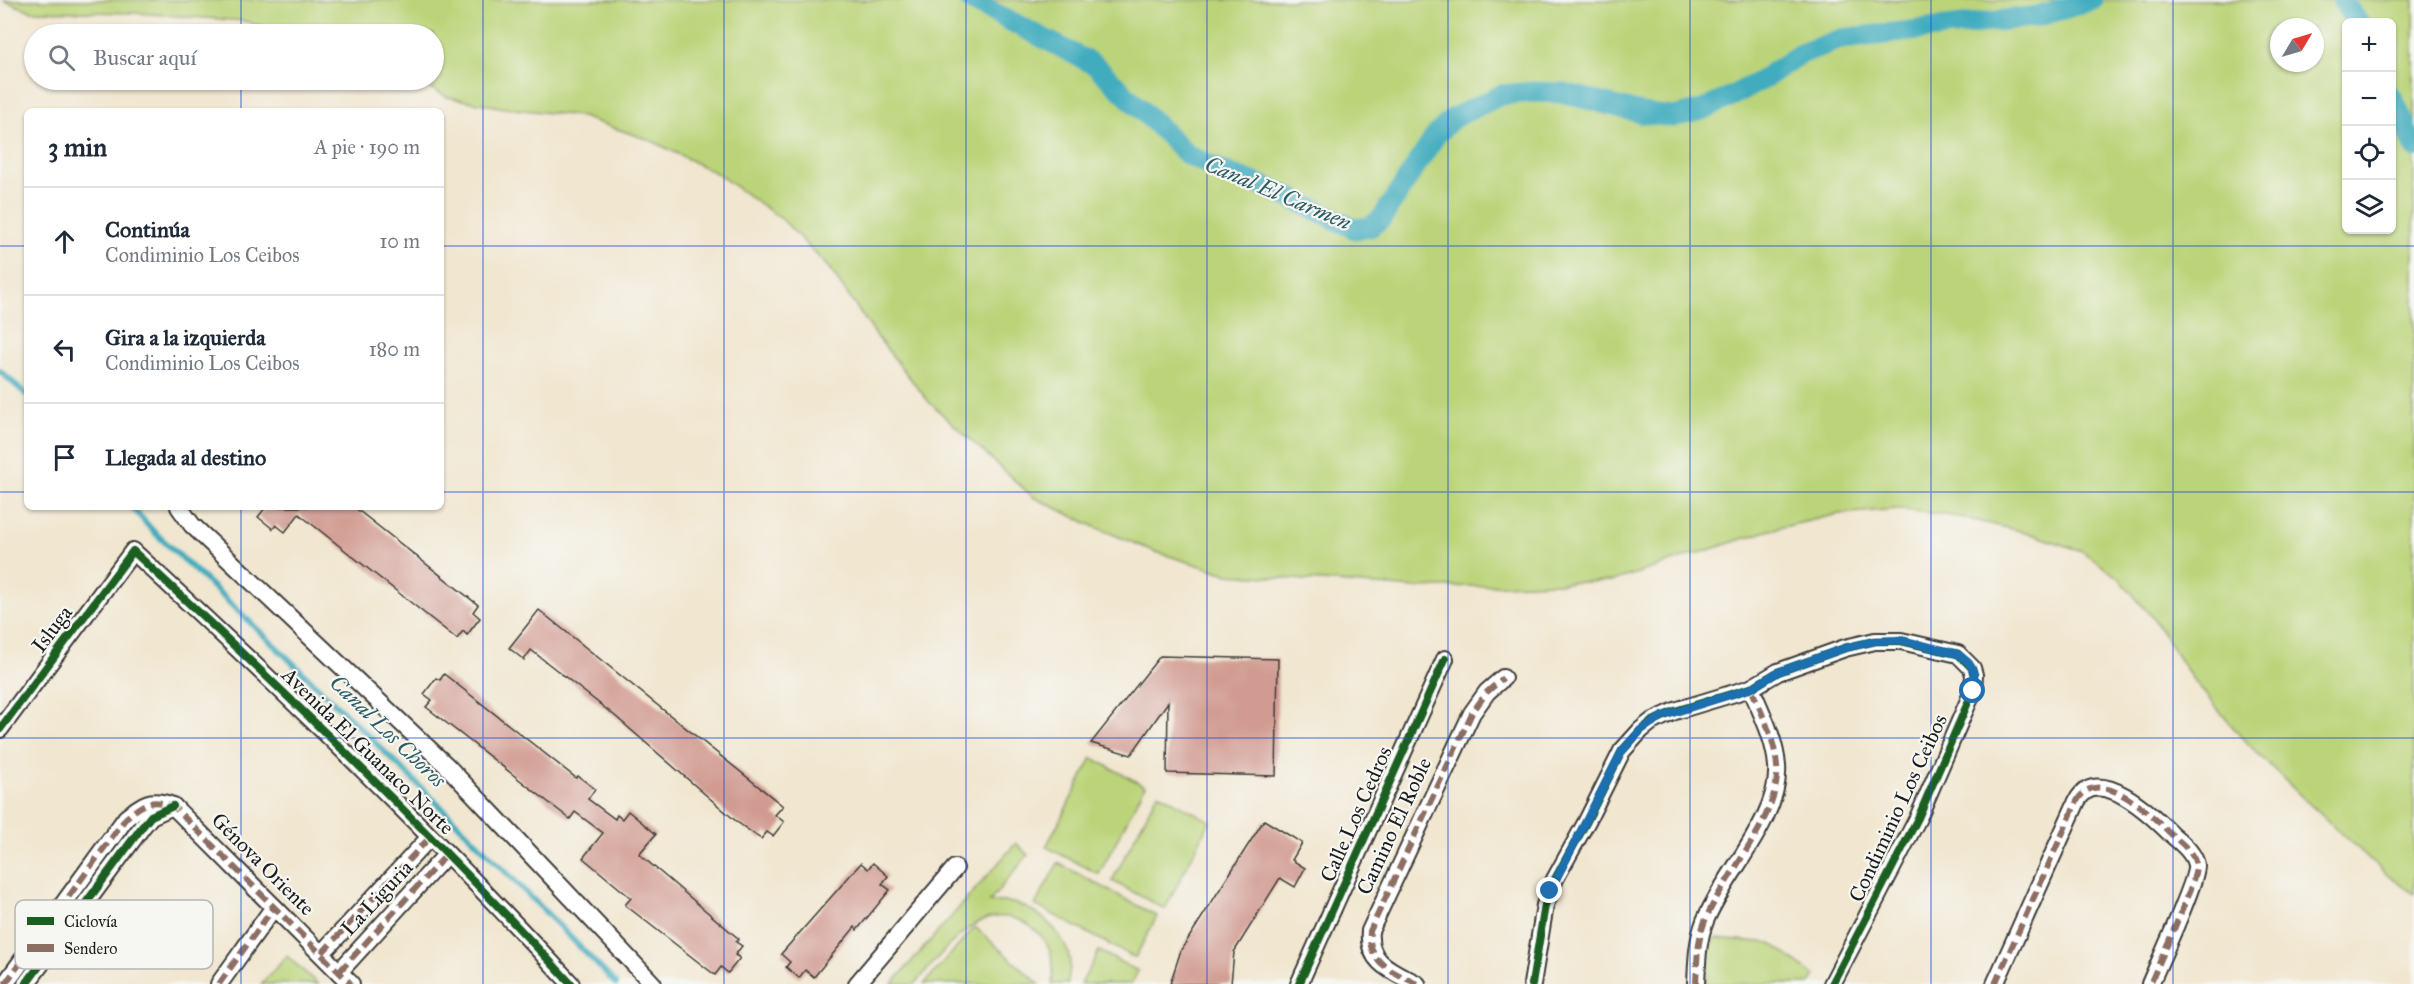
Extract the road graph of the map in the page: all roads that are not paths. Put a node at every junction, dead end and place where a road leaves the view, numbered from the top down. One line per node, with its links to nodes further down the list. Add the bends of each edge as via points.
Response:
1 (181, 510): 21 (street, Avenida El Guanaco Norte, via 447,766)
2 (133, 551): 6 (street, Isluga); 7 (street, Avenida El Guanaco Norte)
3 (1445, 659): 23 (street, Calle Los Cedros)
4 (1503, 678): 24 (street, Camino El Roble, via 1486,692 1472,713 1370,931 1370,946 1379,963)
5 (1752, 688): 25 (street, Condiminio Los Ceibos, via 1663,716 1641,730 1622,751 1550,891); 26 (street, via 1775,754 1776,788 1768,810 1705,923 1698,948); 27 (street, Condiminio Los Ceibos, via 1778,672 1882,640 1901,640 1958,654 1968,662 1974,675 1973,691 1918,818)
6 (0, 729)
7 (430, 837): 8 (street, Avenida El Guanaco Norte); 12 (street, La Liguria)
8 (447, 854): 15 (street, La Liguria); 20 (street, Avenida El Guanaco Norte)
9 (955, 868): 22 (street)
10 (80, 900): 11 (street, Génova Oriente, via 151,816 173,806)
11 (274, 907): 12 (street, Génova Oriente); 18 (street)
12 (322, 953): 15 (street, Génova Oriente)
13 (18, 969): 16 (street, Génova Oriente)
14 (35, 969): 17 (street, Génova Oriente)
15 (339, 972): 19 (street, Génova Oriente)
16 (5, 984)
17 (26, 984)
18 (219, 984)
19 (351, 984)
20 (571, 984)
21 (652, 984)
22 (857, 984)
23 (1299, 984)
24 (1417, 984)
25 (1532, 984)
26 (1696, 984)
27 (1832, 984)
28 (1995, 984): 29 (street, via 2077,801 2088,789 2099,788 2125,797 2148,812 2191,854 2196,865 2192,885)
29 (2150, 984)

